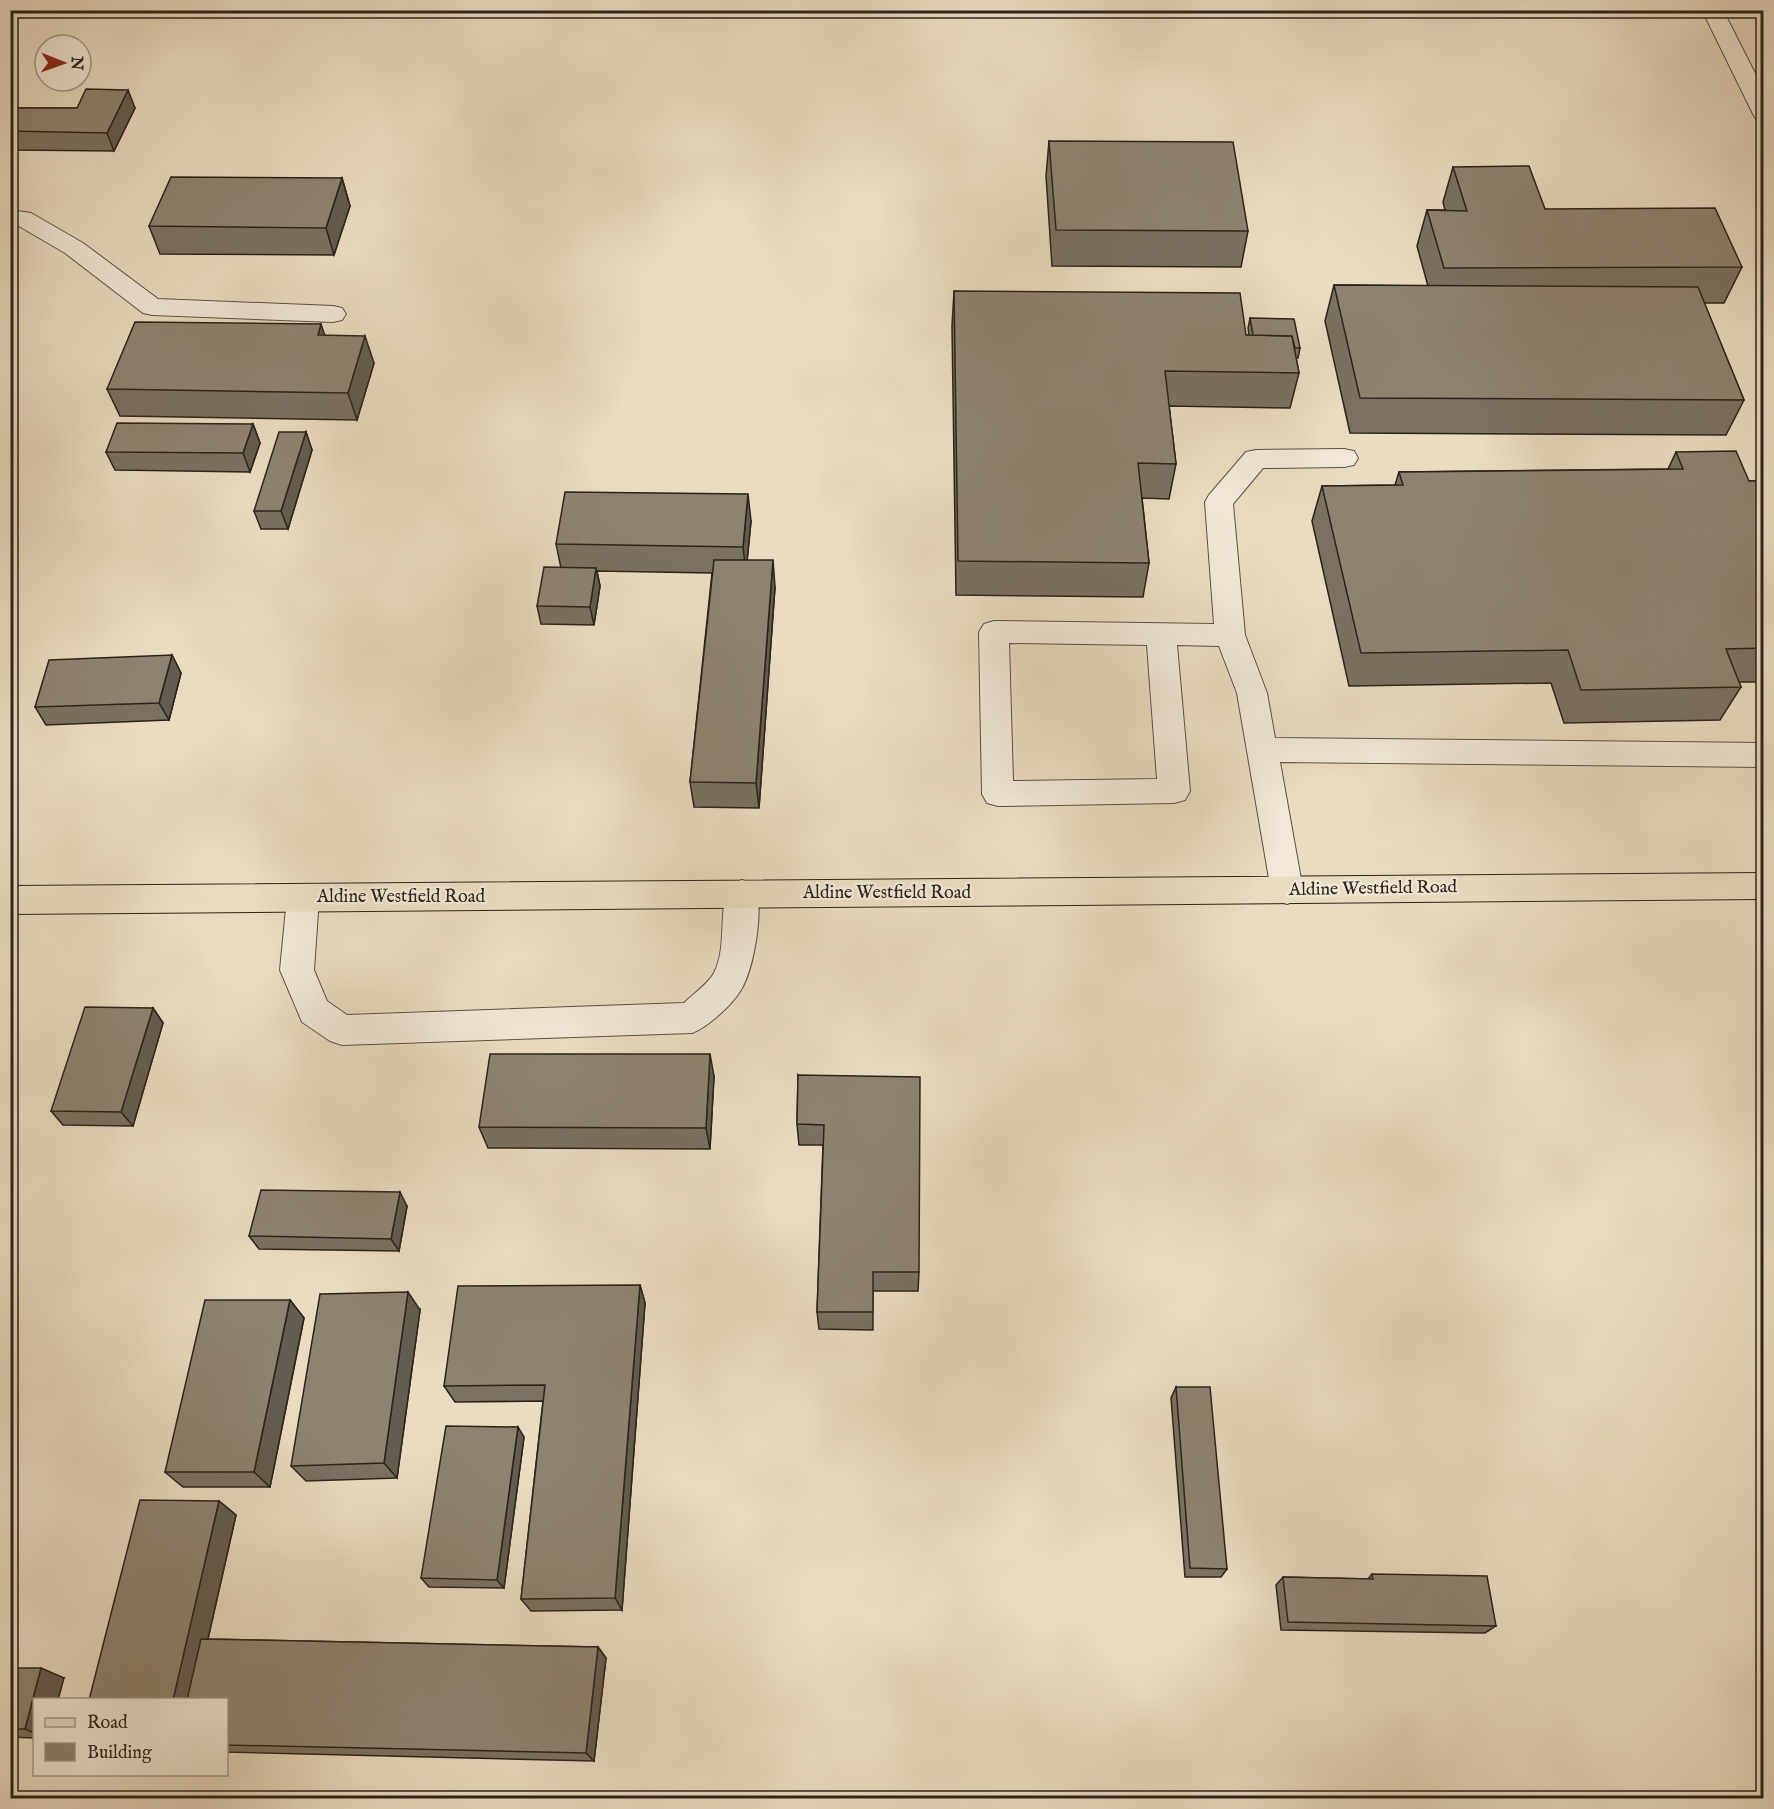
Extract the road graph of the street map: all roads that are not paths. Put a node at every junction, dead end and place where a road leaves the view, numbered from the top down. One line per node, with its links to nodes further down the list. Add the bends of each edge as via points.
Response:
1 (1712, 10): 3 (street)
2 (1764, 69): 3 (street)
3 (1742, 70): 4 (street)
4 (1764, 114)
5 (10, 217): 6 (street, via 23,218 74,248 152,307)
6 (333, 314)
7 (1344, 458): 9 (street, via 1256,459 1219,502)
8 (1161, 635): 8 (street, via 994,632 998,794 1174,791); 9 (street)
9 (1230, 635): 10 (street, via 1252,693)
10 (1262, 750): 11 (street); 13 (street)
11 (1764, 755)
12 (1764, 886): 13 (main road, Aldine Westfield Road)
13 (1287, 890): 14 (main road, Aldine Westfield Road)
14 (742, 894): 15 (main road, Aldine Westfield Road); 15 (street, via 739,944 729,981 692,1018 342,1030 314,1011 297,970)
15 (303, 898): 16 (main road, Aldine Westfield Road)
16 (10, 900)

